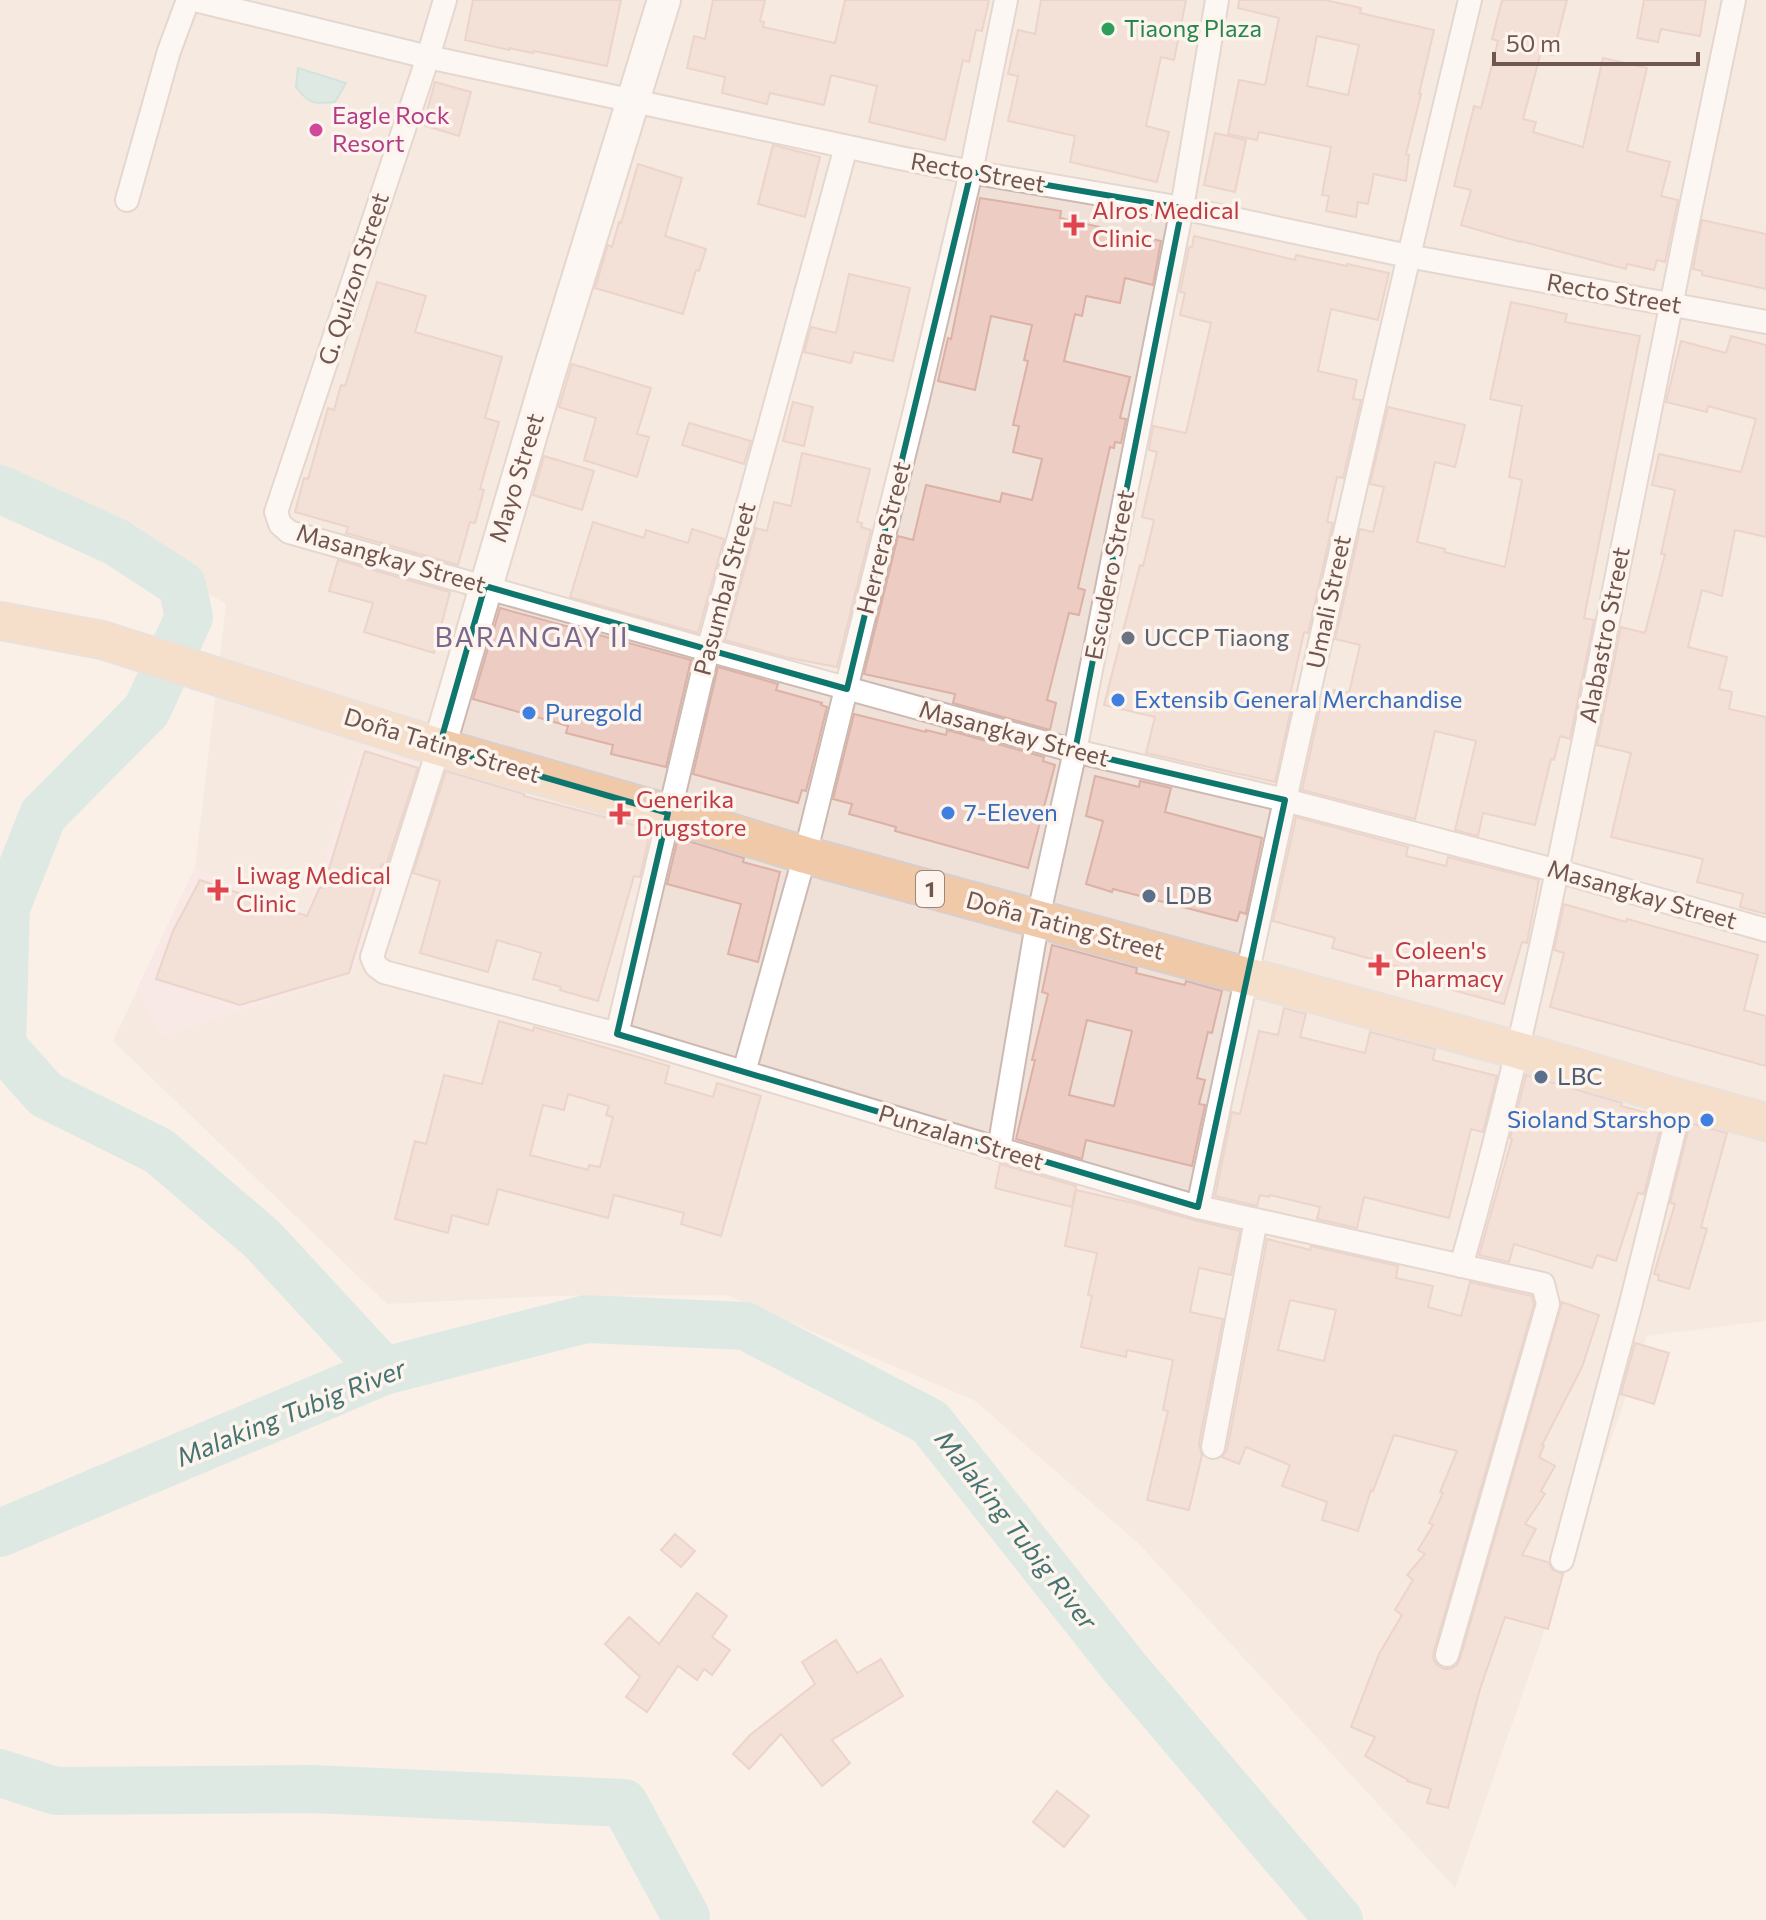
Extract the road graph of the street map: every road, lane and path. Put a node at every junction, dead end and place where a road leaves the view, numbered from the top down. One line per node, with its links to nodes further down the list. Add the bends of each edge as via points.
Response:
1 (188, 0): 13 (street)
2 (445, 0): 9 (street, G. Quizon Street)
3 (664, 0): 10 (street, Mayo Street)
4 (1006, 0): 12 (street, Herrera Street)
5 (1217, 0): 14 (street, Escudero Street)
6 (1470, 0): 15 (street, Umali Street)
7 (1734, 0): 16 (street, Alabastro Street)
8 (206, 1): 9 (street, Recto Street)
9 (428, 57): 10 (street, Recto Street); 18 (street, G. Quizon Street)
10 (632, 100): 11 (street, Recto Street); 19 (street, Mayo Street)
11 (846, 147): 12 (street, Recto Street); 21 (street, Pasumbal Street)
12 (971, 172): 14 (street, Recto Street); 22 (street, Herrera Street)
13 (127, 200)
14 (1182, 208): 15 (street, Recto Street); 24 (street, Escudero Street)
15 (1408, 256): 16 (street, Recto Street); 25 (street, Umali Street)
16 (1670, 304): 17 (street, Recto Street); 28 (street, Alabastro Street)
17 (1766, 322)
18 (276, 512): 19 (street, Masangkay Street, via 289,532)
19 (485, 586): 21 (street, Masangkay Street); 23 (street, Mayo Street)
20 (0, 621): 23 (main road, Doña Tating Street / 1, via 102,640)
21 (708, 650): 22 (street, Masangkay Street); 26 (street, Pasumbal Street)
22 (847, 689): 24 (street, Masangkay Street); 27 (street, Herrera Street)
23 (439, 747): 26 (main road, Doña Tating Street / 1); 31 (street, Mayo Street)
24 (1075, 751): 25 (street, Masangkay Street); 29 (street, Escudero Street)
25 (1285, 800): 28 (street, Masangkay Street); 32 (street, Umali Street)
26 (668, 813): 27 (main road, Doña Tating Street / 1); 33 (street, Pasumbal Street)
27 (805, 855): 29 (main road, Doña Tating Street / 1); 35 (street, Herrera Street)
28 (1558, 871): 30 (street, Masangkay Street); 34 (street, Alabastro Street)
29 (1038, 918): 32 (main road, Doña Tating Street / 1); 38 (street, Escudero Street)
30 (1766, 930)
31 (372, 957): 33 (street, Punzalan Street, via 384,972)
32 (1247, 975): 34 (main road, Doña Tating Street / 1); 39 (street, Umali Street)
33 (617, 1034): 35 (street, Punzalan Street)
34 (1517, 1050): 36 (main road, Doña Tating Street / 1); 41 (street, Alabastro Street)
35 (744, 1072): 38 (street, Punzalan Street)
36 (1682, 1099): 37 (main road, Doña Tating Street / 1); 43 (street)
37 (1766, 1122)
38 (999, 1149): 39 (street, Punzalan Street)
39 (1198, 1207): 40 (street, Punzalan Street)
40 (1256, 1220): 41 (street, Punzalan Street); 42 (street)
41 (1461, 1266): 44 (street, Punzalan Street, via 1543,1284 1548,1304)
42 (1213, 1447)
43 (1562, 1560)
44 (1447, 1655)

